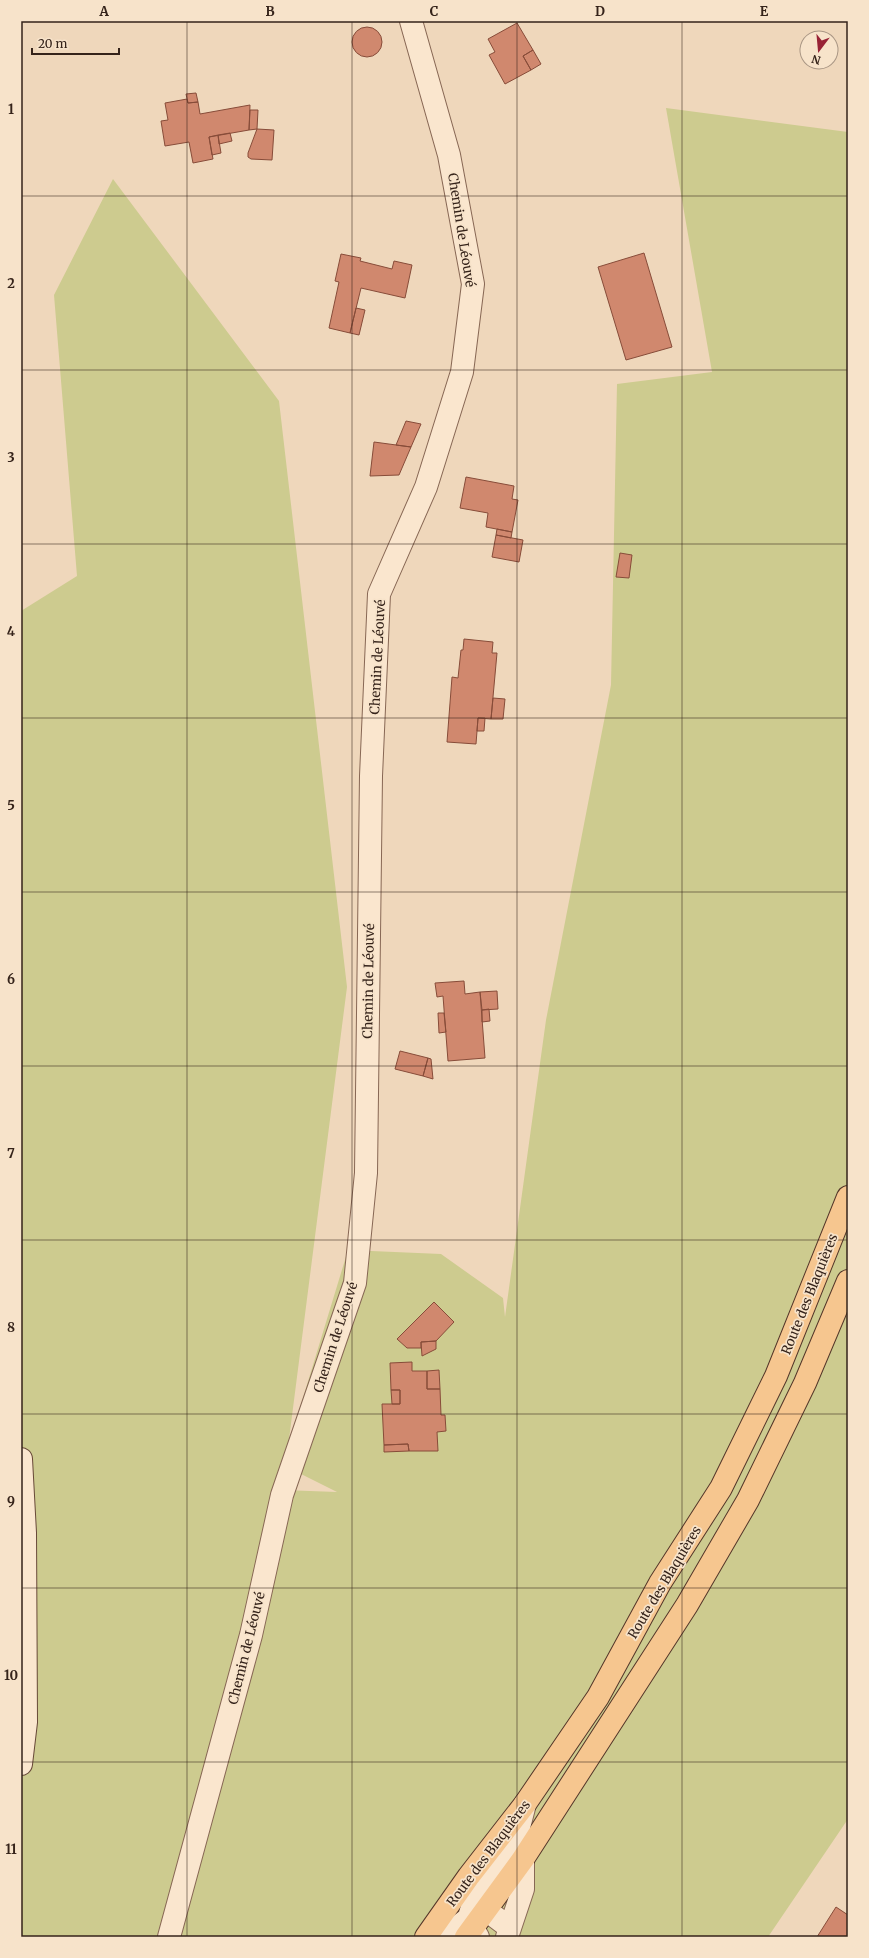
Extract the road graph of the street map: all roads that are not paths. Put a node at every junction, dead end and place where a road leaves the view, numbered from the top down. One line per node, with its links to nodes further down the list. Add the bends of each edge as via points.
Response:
1 (411, 21): 10 (street, Chemin de Léouvé, via 449,155 473,284 462,372 426,487 379,594 371,776 366,1173 355,1283 282,1495 251,1635)
2 (848, 1197): 6 (main road, Route des Blaquières, via 776,1376 721,1488 660,1583 598,1697)
3 (848, 1281): 7 (main road, via 805,1383 748,1500 687,1605)
4 (21, 1459): 5 (street, via 25,1533 26,1722)
5 (21, 1764)
6 (525, 1804): 8 (street, via 517,1835 476,1894); 11 (main road, Route des Blaquières)
7 (523, 1859): 8 (main road); 9 (street, via 522,1889)
8 (475, 1926): 9 (street); 12 (street, via 456,1928)
9 (508, 1932)
10 (169, 1937)
11 (426, 1937)
12 (449, 1937)

